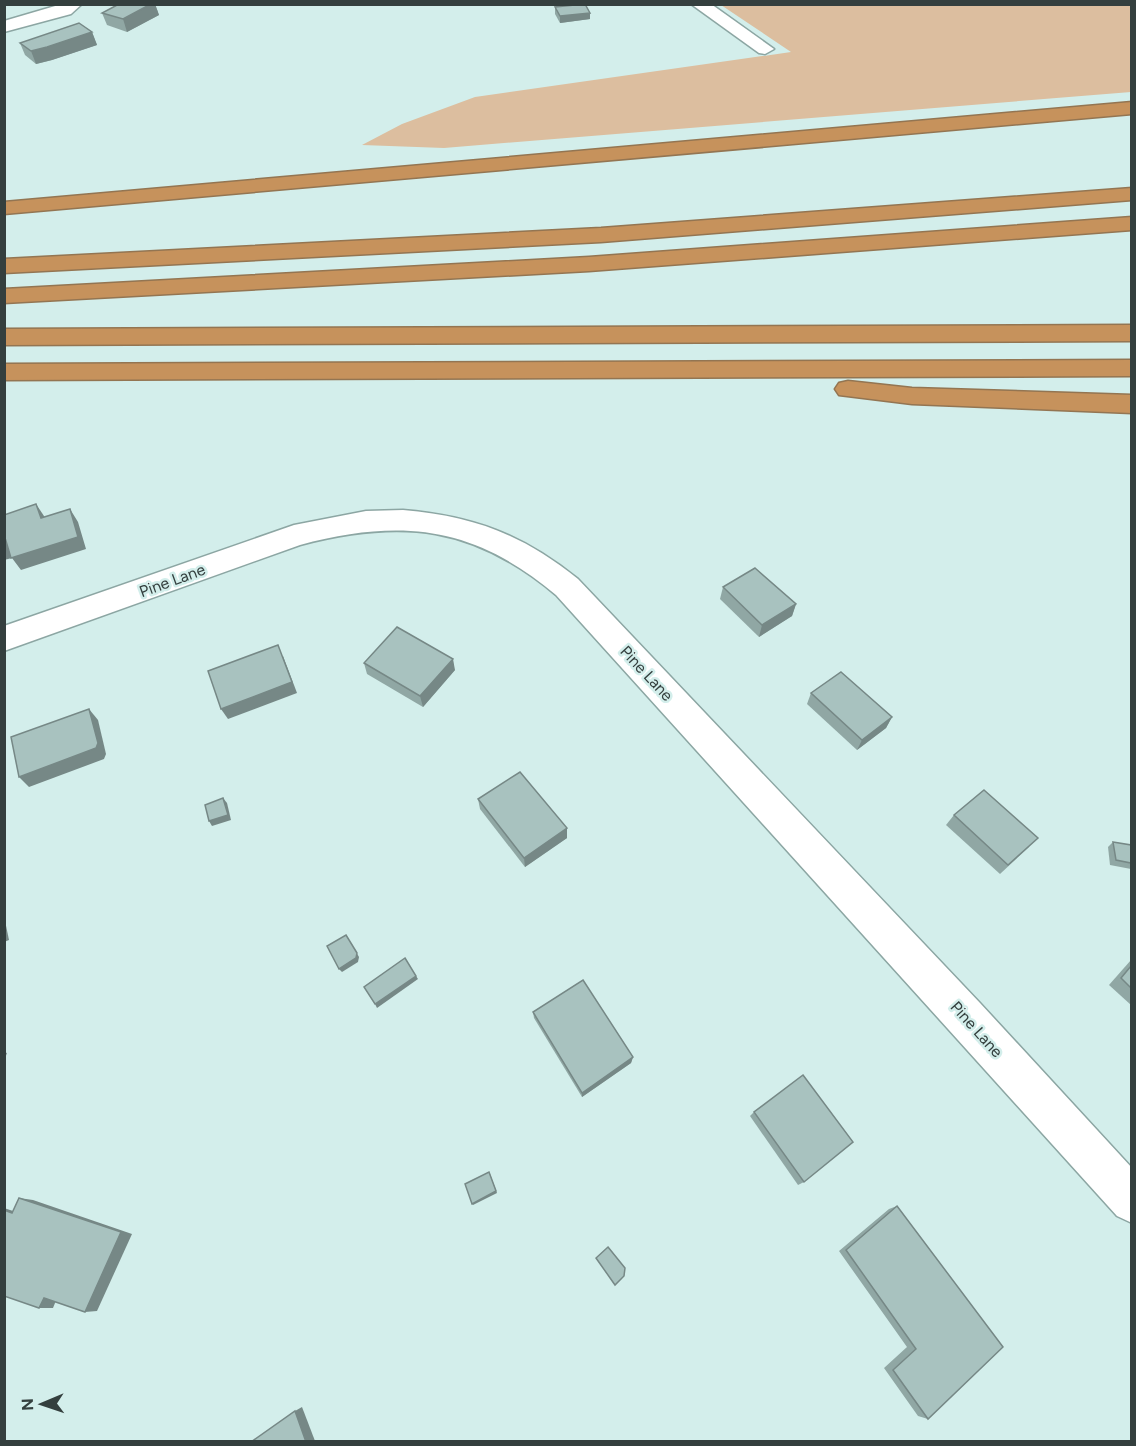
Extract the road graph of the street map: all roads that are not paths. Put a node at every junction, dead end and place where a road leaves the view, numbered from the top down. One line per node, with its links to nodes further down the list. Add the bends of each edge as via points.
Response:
1 (74, 4): 3 (street)
2 (699, 4): 4 (street)
3 (4, 27)
4 (765, 49)
5 (1131, 108): 8 (highway)
6 (1077, 178): 10 (highway, via 866,201)
7 (1131, 195): 10 (highway)
8 (4, 208)
9 (1131, 223): 12 (highway, via 589,264)
10 (706, 227): 11 (highway)
11 (4, 266)
12 (4, 296)
13 (1131, 333): 14 (highway)
14 (4, 338)
15 (1131, 368): 16 (highway)
16 (685, 371): 17 (highway); 18 (highway, via 912,396)
17 (4, 372)
18 (1131, 404)
19 (4, 639): 20 (street, Pine Lane, via 337,524 423,520 503,541 537,561 567,587 966,1017)
20 (1131, 1202)

